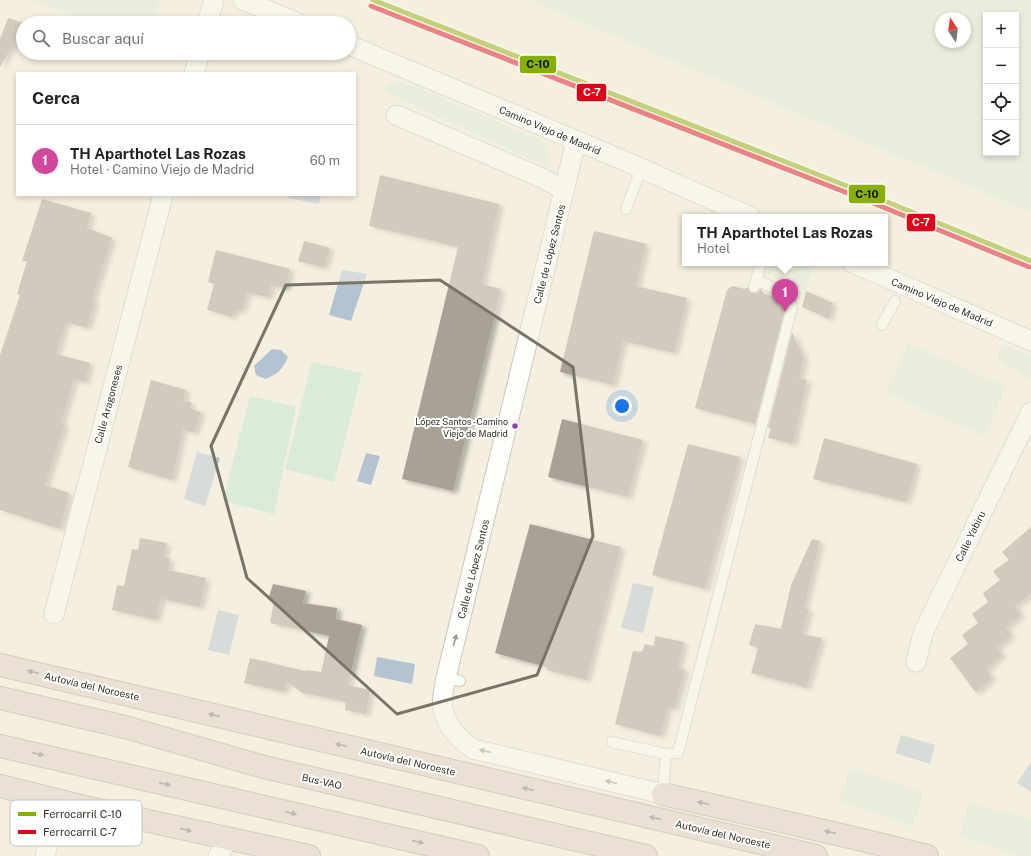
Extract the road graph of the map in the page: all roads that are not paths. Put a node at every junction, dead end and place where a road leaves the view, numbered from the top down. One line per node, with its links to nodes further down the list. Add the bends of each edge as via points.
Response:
1 (214, 0): 3 (street)
2 (243, 0): 4 (street)
3 (210, 16)
4 (281, 16)
5 (356, 48): 9 (street, Camino Viejo de Madrid)
6 (198, 60): 7 (street)
7 (194, 72)
8 (396, 115): 11 (street, Calle de López Santos)
9 (576, 141): 10 (street, Camino Viejo de Madrid); 11 (street, Calle de López Santos)
10 (641, 169): 13 (lane); 14 (street, Camino Viejo de Madrid)
11 (564, 190): 32 (street, Calle de López Santos, one-way to 11, via 473,749 454,732 443,709 443,693 453,679 471,574)
12 (163, 196): 21 (street, Calle Aragoneses)
13 (626, 209)
14 (744, 214)
15 (760, 266): 28 (lane, via 756,284 786,294 792,307 678,753)
16 (860, 266): 19 (street, Camino Viejo de Madrid)
17 (895, 301): 18 (lane)
18 (882, 325)
19 (1031, 341)
20 (1031, 412): 22 (street, Calle Yabiru, via 923,633)
21 (54, 614)
22 (916, 662)
23 (0, 665): 40 (highway, Autovía del Noroeste, one-way to 23)
24 (0, 698): 29 (highway, Bus-VAO, via 125,727)
25 (0, 713): 29 (highway, via 123,741)
26 (612, 742): 28 (lane)
27 (0, 746): 38 (highway, one-way to 38)
28 (666, 754): 32 (lane)
29 (264, 767): 39 (highway, Bus-VAO)
30 (0, 786): 31 (highway)
31 (28, 793): 33 (street); 34 (highway)
32 (663, 794): 41 (highway, one-way to 32)
33 (30, 800)
34 (56, 800)
35 (142, 824): 36 (highway, one-way to 36)
36 (223, 848): 37 (highway)
37 (309, 856)
38 (478, 856)
39 (646, 856)
40 (816, 856)
41 (927, 856)

